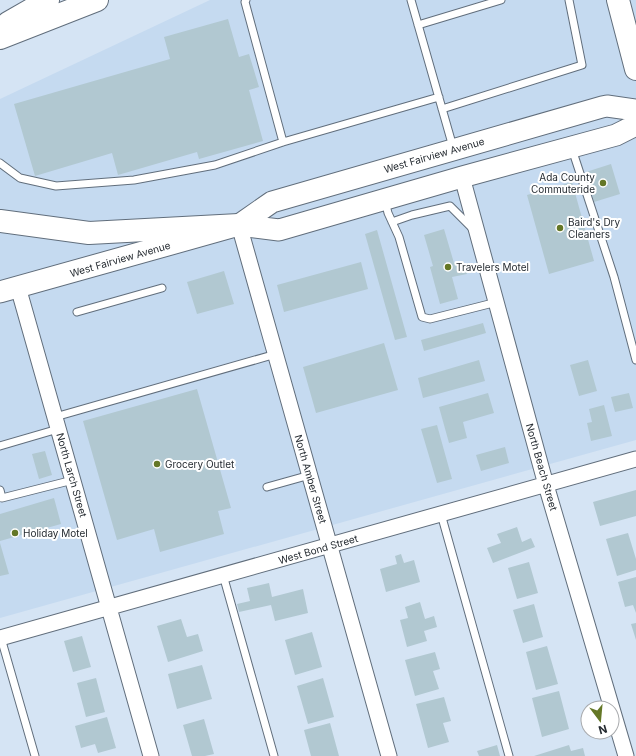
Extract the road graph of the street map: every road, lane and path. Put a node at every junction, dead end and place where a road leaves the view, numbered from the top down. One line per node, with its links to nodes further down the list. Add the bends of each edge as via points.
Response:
1 (48, 0): 9 (main road)
2 (97, 0): 10 (main road)
3 (246, 0): 16 (lane)
4 (411, 0): 8 (lane)
5 (501, 0): 8 (lane)
6 (569, 0): 13 (lane, via 582,65)
7 (618, 0): 11 (main road)
8 (418, 25): 12 (lane)
9 (0, 28)
10 (0, 38)
11 (636, 69)
12 (439, 97): 13 (lane); 16 (lane)
13 (442, 109): 18 (lane)
14 (636, 110): 18 (main road, West Fairview Avenue, via 602,107)
15 (636, 125): 17 (main road, West Fairview Avenue, via 616,135)
16 (283, 142): 19 (lane, via 214,165 134,180 72,185 56,186 20,178)
17 (572, 147): 20 (main road, West Fairview Avenue); 31 (lane, via 614,276)
18 (454, 149): 24 (main road, West Fairview Avenue, via 272,202)
19 (0, 163)
20 (462, 177): 21 (main road, West Fairview Avenue); 25 (street, North Beach Street)
21 (385, 199): 23 (lane); 24 (main road, West Fairview Avenue, via 279,230)
22 (0, 222): 24 (main road, via 89,233)
23 (392, 222): 25 (lane, via 450,206); 28 (lane, via 399,236 422,317 430,319)
24 (239, 225): 27 (main road, West Fairview Avenue); 30 (street, North Amber Street)
25 (478, 234): 28 (street, North Beach Street)
26 (162, 288): 29 (lane)
27 (9, 290): 32 (street, North Larch Street)
28 (496, 302): 37 (street, North Beach Street)
29 (77, 312)
30 (276, 354): 32 (lane); 35 (street, North Amber Street)
31 (636, 360)
32 (57, 423): 33 (lane); 36 (street, North Larch Street)
33 (0, 446)
34 (636, 459): 37 (street, West Bond Street)
35 (310, 475): 38 (lane); 41 (street, North Amber Street)
36 (73, 480): 39 (lane, via 2,498); 43 (street, North Larch Street)
37 (546, 484): 40 (street, West Bond Street); 50 (street, North Beach Street)
38 (267, 487)
39 (0, 490)
40 (441, 514): 41 (street, West Bond Street); 49 (lane)
41 (330, 546): 42 (street, West Bond Street); 48 (street, North Amber Street)
42 (223, 575): 43 (street, West Bond Street); 47 (lane)
43 (109, 607): 44 (street, West Bond Street); 46 (street, North Larch Street)
44 (0, 638): 45 (lane)
45 (35, 756)
46 (150, 756)
47 (274, 756)
48 (389, 756)
49 (509, 756)
50 (626, 756)

